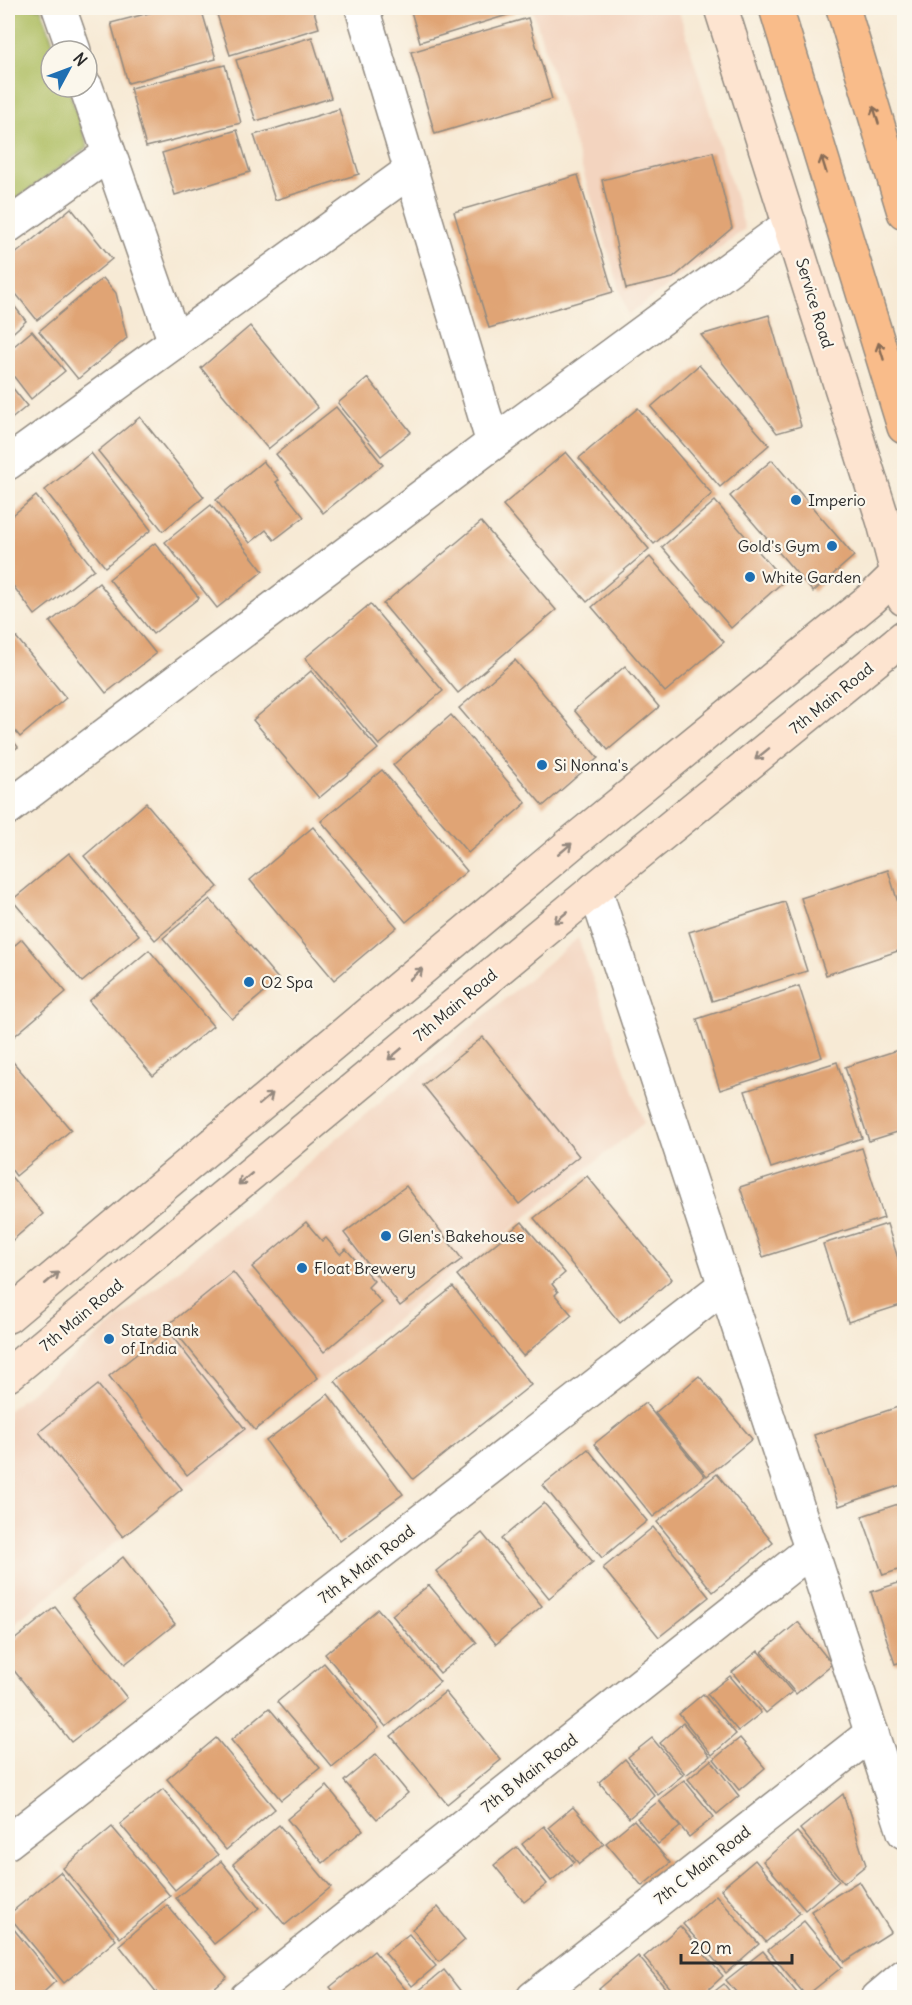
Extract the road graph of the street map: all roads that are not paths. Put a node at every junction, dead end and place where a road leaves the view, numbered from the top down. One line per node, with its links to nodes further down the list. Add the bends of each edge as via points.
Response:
1 (60, 8): 6 (street)
2 (362, 8): 9 (street)
3 (721, 8): 11 (main road, Service Road)
4 (776, 8): 14 (highway, one-way to 4)
5 (843, 8): 10 (highway, one-way to 5)
6 (70, 39)
7 (90, 99): 8 (street)
8 (109, 154): 12 (street); 13 (street)
9 (411, 170): 13 (street); 15 (street)
10 (904, 212)
11 (790, 224): 15 (street); 17 (main road, Service Road)
12 (8, 226)
13 (175, 342): 16 (street)
14 (904, 427)
15 (493, 443): 19 (street)
16 (8, 463)
17 (902, 580): 22 (main road, one-way to 17, via 573,842 872,598)
18 (904, 637): 20 (main road, 7th Main Road, one-way to 20)
19 (8, 808)
20 (595, 889): 21 (street); 23 (main road, 7th Main Road, one-way to 23)
21 (725, 1285): 24 (street); 27 (street, 7th A Main Road)
22 (8, 1316)
23 (8, 1375)
24 (812, 1549): 25 (street); 29 (street, 7th B Main Road)
25 (872, 1733): 26 (street); 30 (street, 7th C Main Road)
26 (904, 1832)
27 (8, 1842)
28 (904, 1976): 31 (street)
29 (246, 1998)
30 (532, 1998)
31 (878, 1998)

